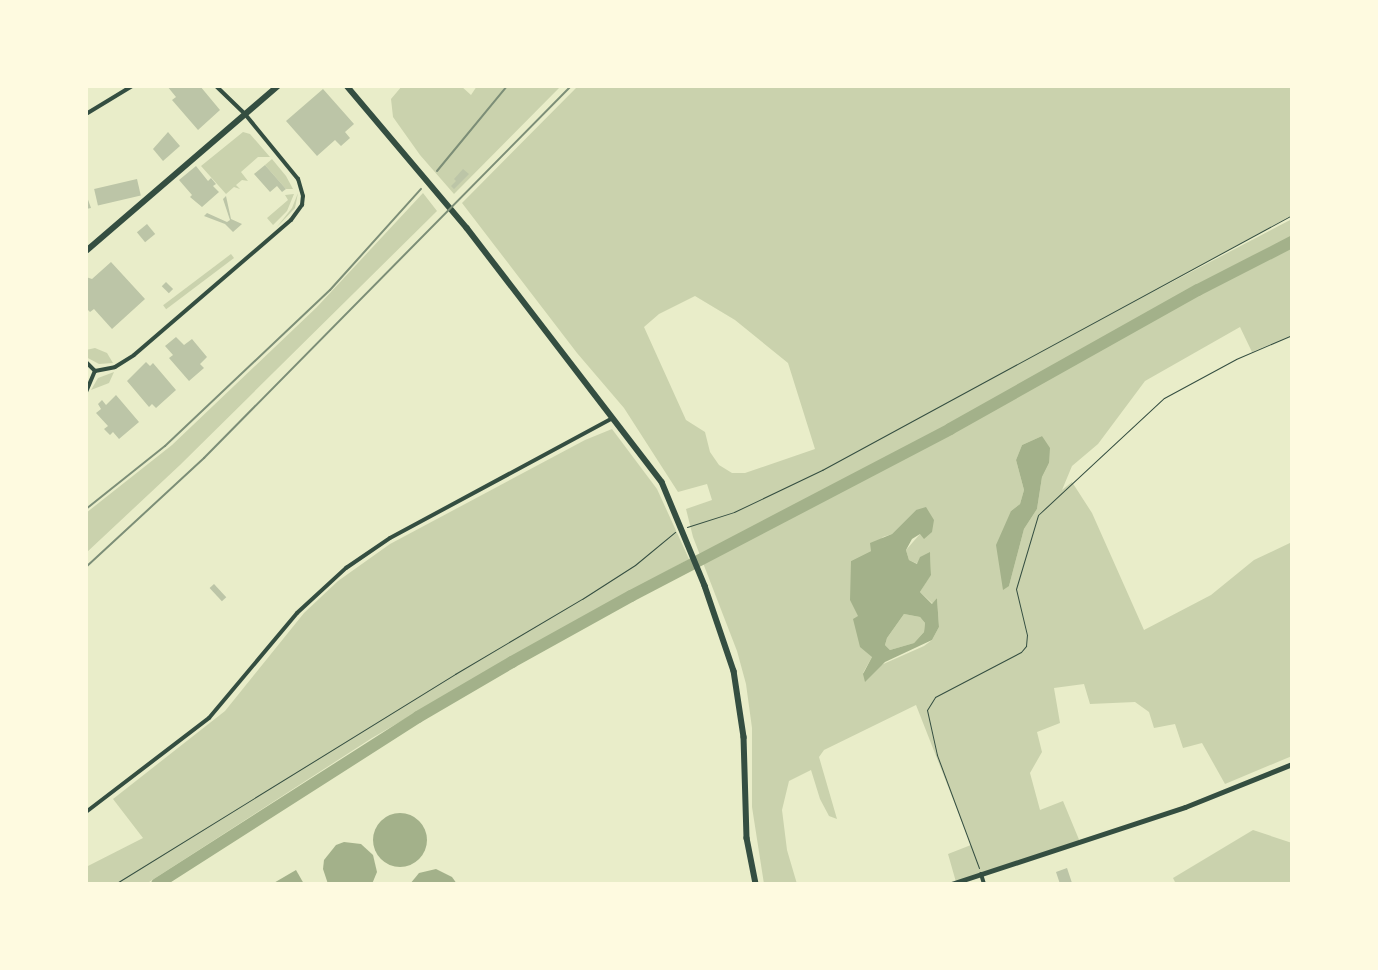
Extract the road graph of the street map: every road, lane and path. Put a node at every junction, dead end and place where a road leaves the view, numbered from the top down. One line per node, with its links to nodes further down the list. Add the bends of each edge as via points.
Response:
1 (132, 86): 5 (street)
2 (216, 86): 6 (street)
3 (278, 86): 6 (main road)
4 (347, 86): 13 (main road, via 467,228)
5 (86, 114)
6 (245, 114): 8 (main road); 11 (street, via 298,179 303,196 298,212 134,355 116,367)
7 (1292, 215): 14 (path, via 822,470 734,512)
8 (86, 251)
9 (1292, 335): 18 (path, via 1236,359 1164,398 1038,515 1016,589 1027,634 1026,646 1021,652 935,697 928,710 937,755)
10 (86, 362): 11 (street)
11 (95, 371): 12 (street)
12 (86, 392)
13 (615, 418): 17 (street, via 390,538 352,564 296,613 209,718); 20 (main road, via 651,464 688,540 729,654 744,737 745,814)
14 (692, 525)
15 (679, 530): 19 (path, via 658,543 635,565 582,599)
16 (1292, 764): 18 (street, via 1185,807)
17 (86, 812)
18 (981, 874): 21 (street); 22 (street)
19 (115, 884)
20 (756, 884)
21 (951, 884)
22 (984, 884)

